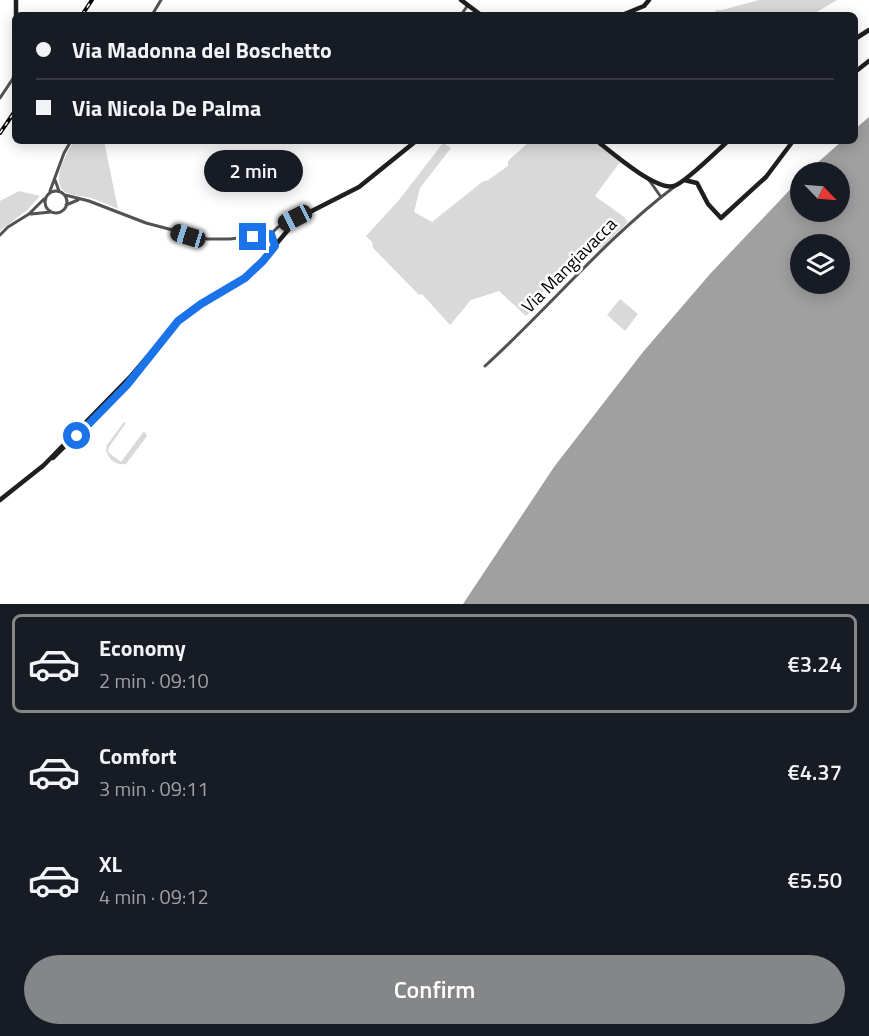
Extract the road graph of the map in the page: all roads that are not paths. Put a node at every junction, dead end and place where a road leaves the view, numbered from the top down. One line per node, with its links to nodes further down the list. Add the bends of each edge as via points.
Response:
1 (461, 0): 3 (main road)
2 (649, 0): 6 (main road)
3 (468, 5): 4 (street); 5 (main road)
4 (463, 12)
5 (477, 12)
6 (629, 12)
7 (12, 80): 8 (street)
8 (0, 98)
9 (69, 144): 15 (street)
10 (412, 144): 27 (main road, via 358,187)
11 (601, 144): 14 (main road)
12 (725, 144): 16 (main road)
13 (791, 144): 16 (main road, via 771,171 721,218 697,183)
14 (648, 179): 17 (main road, via 666,187); 21 (street)
15 (55, 180): 18 (street); 19 (street)
16 (684, 180): 17 (main road)
17 (675, 186): 21 (street, Via Mangiavacca)
18 (59, 191): 19 (street); 20 (street)
19 (49, 193): 22 (street)
20 (65, 195): 23 (street); 24 (street)
21 (661, 197): 31 (street, Via Mangiavacca, via 617,235)
22 (45, 198): 25 (street, via 45,205); 26 (street)
23 (80, 200): 24 (street); 28 (street, via 207,239)
24 (66, 205): 25 (street, via 62,211)
25 (52, 212): 26 (street)
26 (29, 214): 29 (street)
27 (298, 218): 28 (street, via 278,226); 30 (main road)
28 (271, 234): 30 (street)
29 (0, 236)
30 (275, 246): 32 (main road, via 245,278 178,321 42,467)
31 (485, 366)
32 (0, 500)

